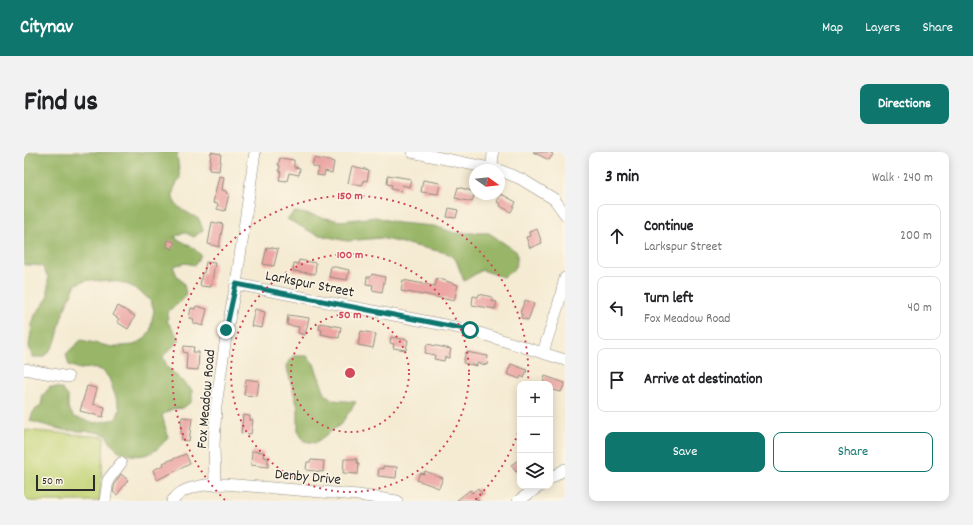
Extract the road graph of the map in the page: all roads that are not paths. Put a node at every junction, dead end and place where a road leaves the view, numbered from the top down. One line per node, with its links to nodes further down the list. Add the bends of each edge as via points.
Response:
1 (255, 152): 9 (street, Fox Meadow Road)
2 (412, 152): 4 (street)
3 (493, 152): 5 (street)
4 (471, 164)
5 (495, 164)
6 (505, 173): 7 (street, via 554,199)
7 (565, 214)
8 (565, 278): 10 (street)
9 (236, 284): 10 (street, Larkspur Street, via 470,330); 17 (street, Fox Meadow Road, via 226,330 216,406)
10 (543, 352): 11 (street, Larkspur Street)
11 (565, 360)
12 (24, 369): 13 (street)
13 (68, 377)
14 (121, 463): 19 (street, via 108,480)
15 (565, 469): 16 (street)
16 (553, 477)
17 (215, 484): 20 (street, via 202,485 182,492); 21 (street, Denby Drive, via 358,495)
18 (536, 489): 22 (street)
19 (105, 501)
20 (172, 501)
21 (397, 501)
22 (518, 501)

